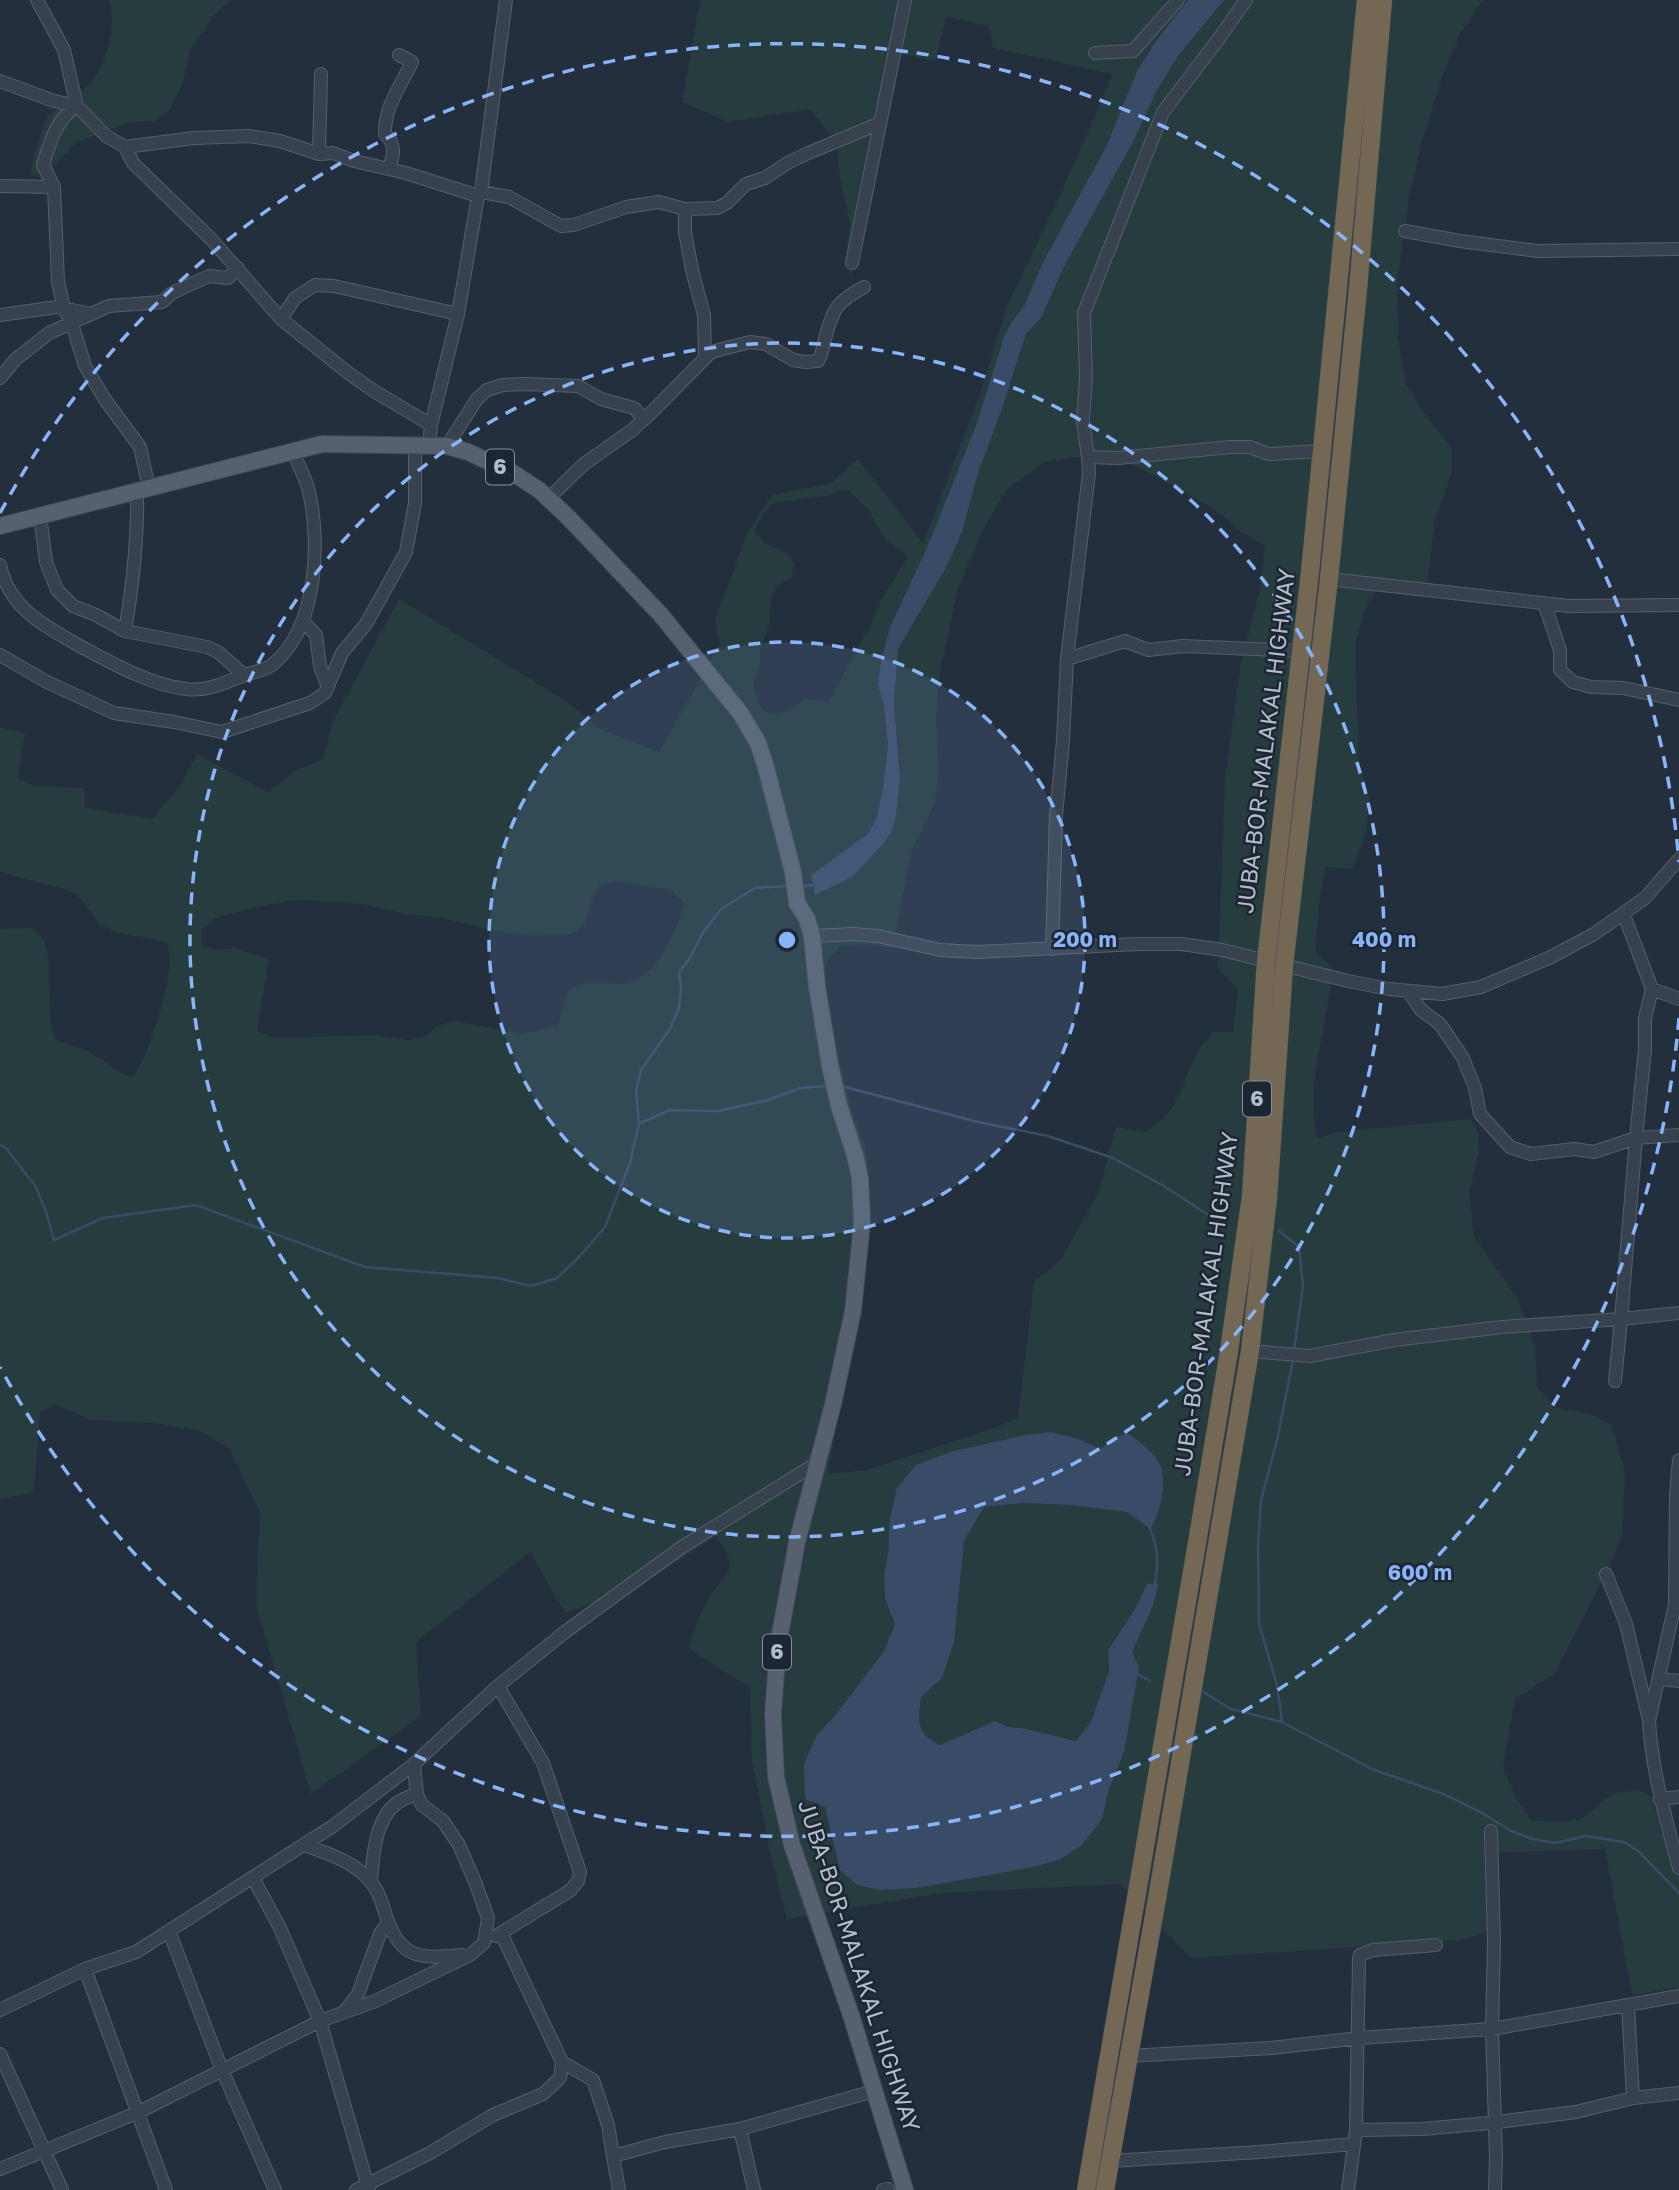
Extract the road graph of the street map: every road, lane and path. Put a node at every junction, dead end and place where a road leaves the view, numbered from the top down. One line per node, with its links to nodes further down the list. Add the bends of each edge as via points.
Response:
1 (37, 0): 12 (street, via 64,50)
2 (506, 0): 19 (street)
3 (905, 0): 13 (street)
4 (1178, 0): 8 (street, via 1133,51)
5 (1246, 0): 40 (street, via 1163,112 1084,313 1083,421)
6 (1366, 0): 39 (highway, JUBA-BOR-MALAKAL HIGHWAY / 6)
7 (1383, 0): 46 (highway, JUBA-BOR-MALAKAL HIGHWAY / 6)
8 (1095, 53)
9 (399, 55): 16 (street, via 412,62 385,125 394,150)
10 (321, 74): 15 (street)
11 (0, 82): 12 (street)
12 (77, 106): 14 (street, via 106,136); 18 (street, via 64,114 50,142 44,165)
13 (880, 124): 20 (street, via 746,184 717,208); 23 (street)
14 (125, 147): 15 (street, via 249,136); 24 (street, via 133,163)
15 (319, 154): 16 (street, via 333,153)
16 (389, 169): 19 (street)
17 (0, 186): 18 (street)
18 (54, 187): 26 (street, via 58,282)
19 (479, 194): 20 (street, via 509,197 561,226 659,202); 29 (street)
20 (685, 209): 32 (street, via 685,232 704,315)
21 (1405, 231): 22 (street, via 1538,251)
22 (1679, 249)
23 (852, 263)
24 (238, 268): 28 (street, via 228,278 209,276 162,302 108,306); 30 (street)
25 (864, 287): 32 (street, via 838,304 814,363 793,360 766,344 750,342)
26 (64, 308): 27 (street); 28 (street); 31 (street)
27 (0, 314)
28 (92, 314): 31 (street)
29 (458, 314): 30 (street, via 315,285 295,298); 35 (street)
30 (281, 319): 35 (street, via 347,372)
31 (72, 324): 33 (street, via 48,334 16,359); 41 (street, via 85,366 140,447)
32 (705, 357): 34 (street)
33 (0, 379)
34 (644, 419): 37 (street, via 634,408 601,399 578,386 503,385 477,399); 42 (street, via 584,464)
35 (431, 425): 36 (street)
36 (422, 446): 37 (main road, JUBA-BOR-MALAKAL HIGHWAY / 6); 38 (main road, JUBA-BOR-MALAKAL HIGHWAY / 6, via 322,444); 55 (street, via 406,552 366,624 342,653)
37 (447, 446): 42 (main road, JUBA-BOR-MALAKAL HIGHWAY / 6, via 513,473)
38 (293, 452): 41 (main road, JUBA-BOR-MALAKAL HIGHWAY / 6); 49 (street, via 308,489 314,522 315,562)
39 (1322, 452): 40 (street, via 1268,454 1250,447 1230,447); 51 (highway, JUBA-BOR-MALAKAL HIGHWAY / 6)
40 (1088, 457): 53 (street)
41 (143, 489): 43 (main road, JUBA-BOR-MALAKAL HIGHWAY / 6); 50 (street)
42 (548, 499): 58 (main road, JUBA-BOR-MALAKAL HIGHWAY / 6, via 661,615 741,714 765,764 797,903)
43 (40, 515): 44 (main road, JUBA-BOR-MALAKAL HIGHWAY / 6); 50 (street, via 46,562 57,590 73,606)
44 (0, 526)
45 (0, 565): 54 (street, via 18,605 42,625 131,672 187,690 211,688)
46 (1328, 579): 47 (street); 61 (highway, JUBA-BOR-MALAKAL HIGHWAY / 6)
47 (1544, 603): 48 (street); 56 (street, via 1560,650 1560,670 1573,682)
48 (1679, 606)
49 (303, 621): 54 (street, via 285,653 269,667); 55 (street, via 316,635)
50 (125, 631): 54 (street, via 206,647)
51 (1301, 651): 53 (street, via 1183,646 1148,650 1125,641); 60 (highway, JUBA-BOR-MALAKAL HIGHWAY / 6)
52 (0, 655): 55 (street, via 114,713 222,732 310,703)
53 (1067, 659): 59 (street)
54 (244, 675)
55 (328, 687)
56 (1679, 700)
57 (1679, 858): 62 (street, via 1624,915); 63 (street, via 1645,898 1551,957 1481,987 1442,994)
58 (812, 936): 59 (street, via 878,936 940,950); 72 (main road, JUBA-BOR-MALAKAL HIGHWAY / 6, via 831,1066 858,1166 862,1223 853,1311)
59 (1052, 949): 60 (street, via 1182,944)
60 (1266, 961): 61 (street); 125 (highway, JUBA-BOR-MALAKAL HIGHWAY / 6, via 1251,1196 1231,1338)
61 (1284, 966): 63 (street); 69 (highway, JUBA-BOR-MALAKAL HIGHWAY / 6, via 1268,1198)
62 (1652, 989): 64 (street); 66 (street, via 1645,1018)
63 (1408, 991): 66 (street, via 1440,1024 1463,1058 1480,1114 1510,1147 1531,1154 1574,1149 1594,1152)
64 (1679, 999)
65 (1679, 1135): 66 (street)
66 (1636, 1138): 68 (street)
67 (1679, 1313): 68 (street)
68 (1621, 1319): 69 (street, via 1502,1327 1310,1356); 70 (street)
69 (1250, 1351): 103 (highway, JUBA-BOR-MALAKAL HIGHWAY / 6)
70 (1615, 1381)
71 (1679, 1460): 73 (street)
72 (817, 1463): 77 (street, via 682,1547); 106 (main road, JUBA-BOR-MALAKAL HIGHWAY / 6, via 778,1645 773,1745 792,1845)
73 (1676, 1572): 75 (street, via 1675,1604)
74 (1606, 1574): 78 (street, via 1626,1624)
75 (1660, 1679): 76 (street); 78 (street)
76 (1679, 1681)
77 (498, 1685): 79 (street); 90 (street, via 543,1763 580,1871 571,1890)
78 (1649, 1721): 82 (street)
79 (414, 1764): 80 (street); 84 (street)
80 (417, 1793): 87 (street, via 396,1804 386,1816 376,1843); 91 (street, via 422,1805 443,1821 459,1845 488,1917)
81 (1679, 1797): 82 (street)
82 (1660, 1799): 85 (street)
83 (1491, 1831): 100 (street)
84 (304, 1845): 86 (street); 87 (street, via 331,1854)
85 (1679, 1868)
86 (253, 1878): 89 (street); 99 (street)
87 (371, 1881): 88 (street)
88 (388, 1922): 93 (street, via 398,1942 412,1954); 98 (street, via 358,1994)
89 (169, 1930): 94 (street, via 136,1952); 105 (street)
90 (500, 1933): 91 (street); 104 (street)
91 (484, 1943): 93 (street)
92 (1436, 1945): 101 (street, via 1360,1955)
93 (470, 1955): 98 (street)
94 (85, 1969): 97 (street); 109 (street)
95 (1679, 1996): 96 (street)
96 (1628, 2005): 100 (street); 108 (street)
97 (0, 2010)
98 (344, 2012): 99 (street)
99 (320, 2021): 105 (street); 118 (street)
100 (1492, 2029): 101 (street); 110 (street)
101 (1359, 2038): 103 (street); 112 (street)
102 (0, 2054): 114 (street)
103 (1128, 2056): 116 (highway, JUBA-BOR-MALAKAL HIGHWAY / 6)
104 (562, 2062): 115 (street, via 593,2080); 118 (street, via 560,2078 543,2094 493,2115)
105 (222, 2070): 109 (street); 121 (street)
106 (874, 2091): 111 (street); 124 (main road, JUBA-BOR-MALAKAL HIGHWAY / 6)
107 (1679, 2093): 108 (street)
108 (1633, 2098): 110 (street, via 1576,2112)
109 (139, 2112): 114 (street); 120 (street)
110 (1495, 2122): 112 (street); 128 (street)
111 (740, 2129): 115 (street); 123 (street)
112 (1356, 2130): 113 (street)
113 (1354, 2144): 116 (street); 127 (street)
114 (45, 2149): 117 (street); 119 (street)
115 (613, 2156): 122 (street)
116 (1110, 2161): 126 (highway, JUBA-BOR-MALAKAL HIGHWAY / 6)
117 (0, 2169)
118 (364, 2188)
119 (62, 2190)
120 (166, 2190)
121 (275, 2190)
122 (619, 2190)
123 (754, 2190)
124 (892, 2190)
125 (1086, 2190)
126 (1105, 2190)
127 (1348, 2190)
128 (1495, 2190)

